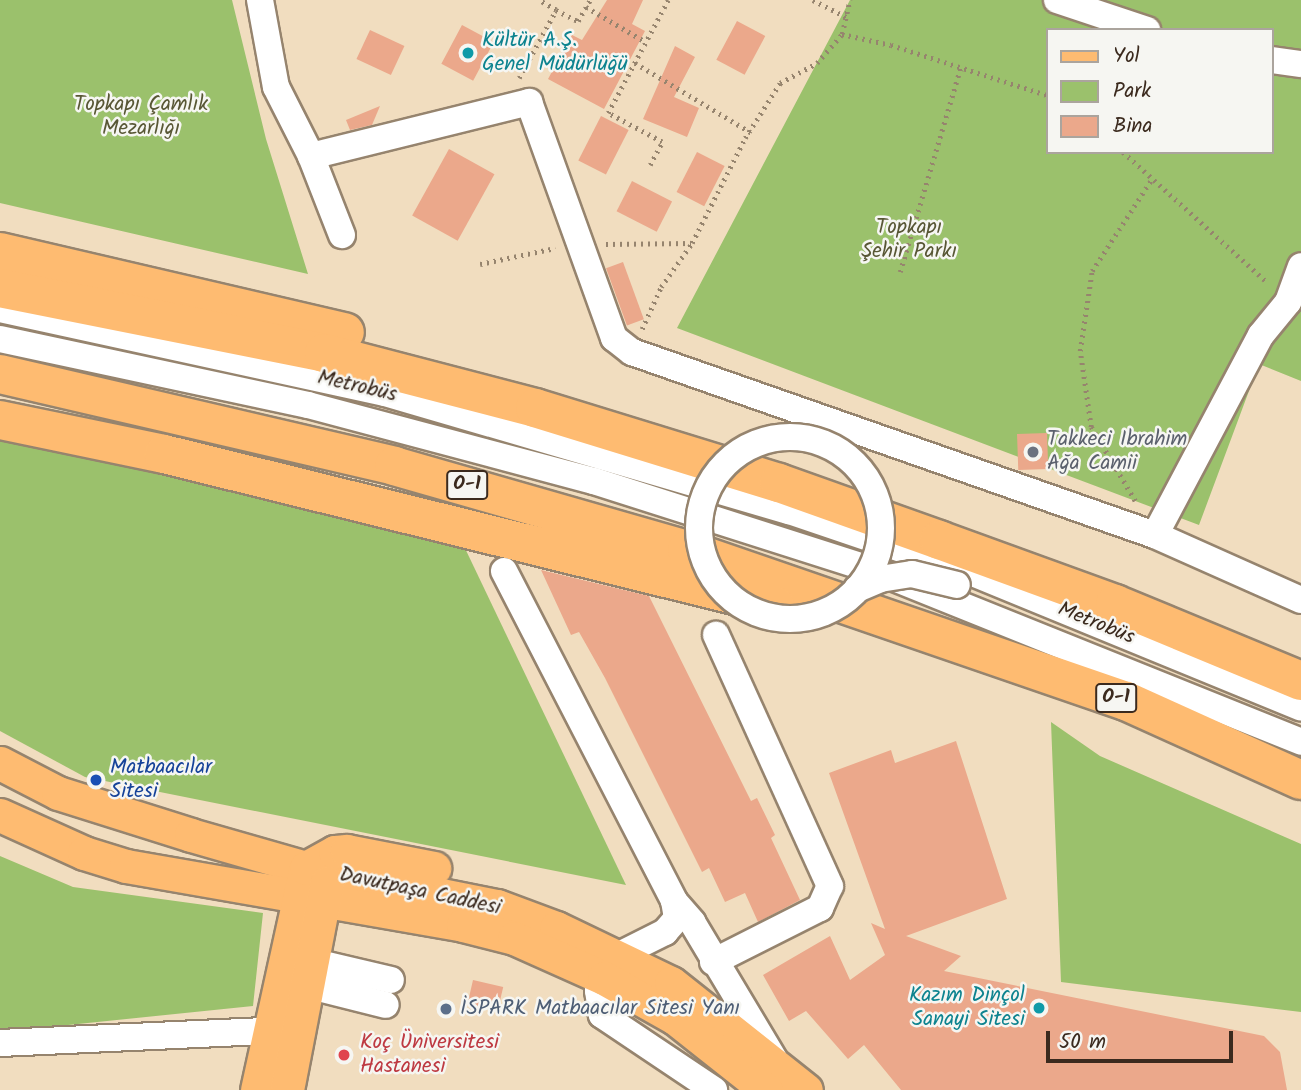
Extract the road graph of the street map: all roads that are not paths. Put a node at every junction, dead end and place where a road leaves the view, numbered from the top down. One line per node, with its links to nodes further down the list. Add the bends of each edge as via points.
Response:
1 (260, 0): 6 (street, via 276,87)
2 (1057, 0): 3 (street)
3 (1141, 28)
4 (1273, 60): 5 (street)
5 (1301, 64)
6 (311, 156): 7 (street); 17 (street, via 528,102 614,338 632,352)
7 (342, 235)
8 (0, 252): 14 (highway, via 352,334 398,349)
9 (1301, 266): 17 (street, via 1288,302 1261,335)
10 (0, 288): 14 (highway, via 324,353)
11 (0, 309): 25 (street, Metrobüs, via 385,393 764,503 975,574)
12 (0, 339): 27 (street, Metrobüs, via 308,405 594,481 879,572)
13 (0, 374): 22 (highway, O-1, via 486,491 794,584)
14 (455, 387): 24 (highway, via 779,483 1058,583)
15 (0, 420): 22 (highway, via 164,454 538,548 676,577 794,610)
16 (881, 529): 19 (street, Metrobüs, bridge, via 896,557 913,569); 20 (street, Metrobüs, bridge, via 878,551); 20 (street, Metrobüs, bridge, via 876,499 863,473 841,452 814,439 785,436 756,442 730,458 708,490 701,508 699,538 707,566 724,591 748,609 776,618 806,618 834,608)
17 (1155, 535): 21 (street)
18 (503, 571): 34 (street)
19 (957, 585): 20 (street, Metrobüs, bridge, via 912,574 880,579); 26 (street, Metrobüs, via 1207,683)
20 (857, 590)
21 (1301, 600)
22 (924, 634): 30 (highway, O-1, via 1126,701)
23 (716, 635): 35 (street, via 830,886 820,908)
24 (1301, 681)
25 (1301, 708)
26 (1301, 726)
27 (1301, 742)
28 (0, 763): 31 (main road, Davutpaşa Caddesi)
29 (0, 778): 31 (main road)
30 (1301, 780)
31 (58, 793): 33 (main road, Davutpaşa Caddesi)
32 (0, 815): 33 (main road, Davutpaşa Caddesi, via 84,853 126,866)
33 (314, 885): 36 (main road, Davutpaşa Caddesi, via 497,906); 37 (main road); 39 (main road)
34 (674, 901): 35 (street, via 692,922); 36 (street, via 677,918 665,932)
35 (713, 961): 41 (street)
36 (611, 967): 41 (main road, Davutpaşa Caddesi, via 671,984); 42 (street, via 598,991 602,1015)
37 (308, 973): 38 (street); 44 (main road)
38 (389, 993)
39 (267, 1031): 40 (street); 43 (main road)
40 (0, 1043)
41 (771, 1076): 46 (main road, Davutpaşa Caddesi)
42 (687, 1079): 45 (street)
43 (257, 1090)
44 (287, 1090)
45 (714, 1090)
46 (806, 1090)

